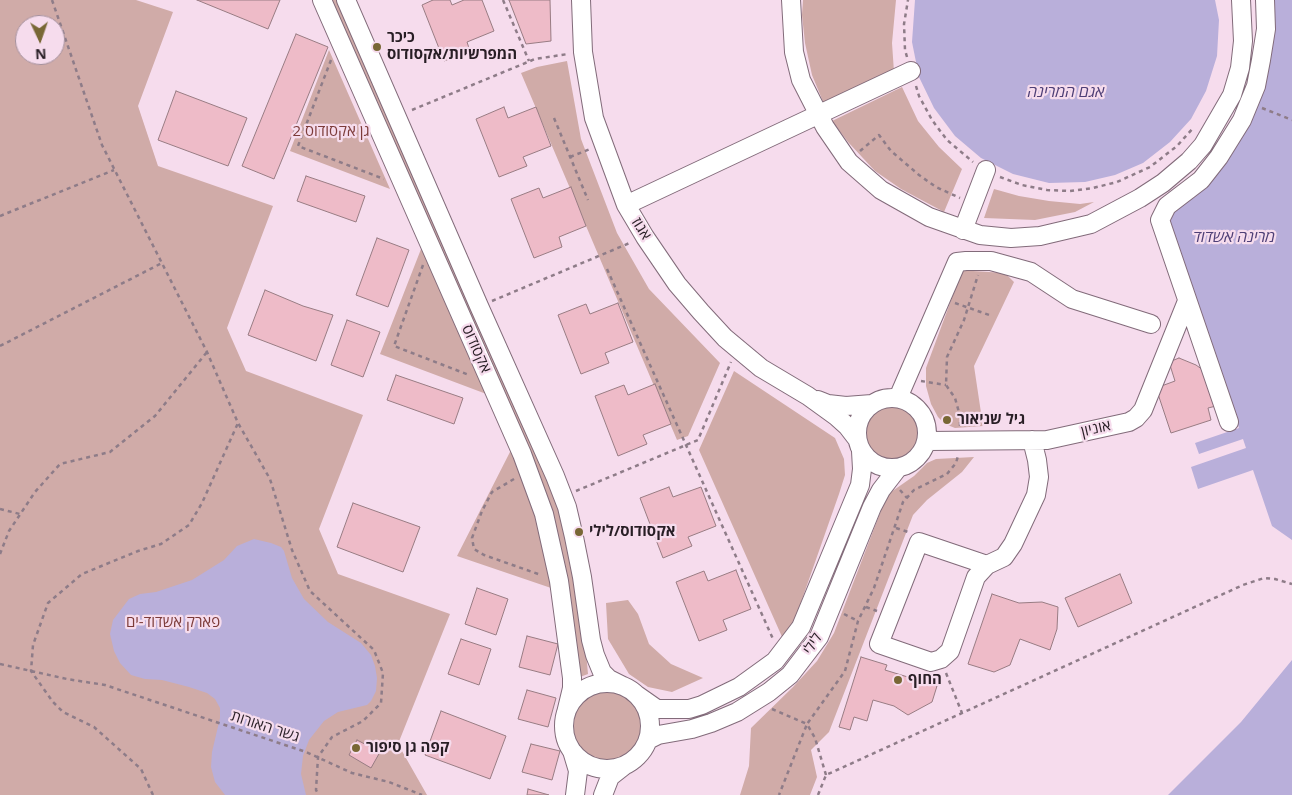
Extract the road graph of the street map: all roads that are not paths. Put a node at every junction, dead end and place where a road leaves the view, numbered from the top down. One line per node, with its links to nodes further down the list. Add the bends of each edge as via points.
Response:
1 (322, 0): 24 (street, אקסודוס, via 529,471 544,514 559,581 572,678)
2 (346, 0): 23 (street, אקסודוס, via 563,496 574,537 595,655 602,672)
3 (581, 0): 10 (street, אגוז, via 583,52 594,118)
4 (791, 0): 8 (street, via 794,52)
5 (1241, 0): 11 (street, via 1243,41 1232,95 1203,145 1163,183 1117,212 1064,232 1010,238)
6 (1265, 0): 12 (street, via 1266,29 1261,60 1256,86 1242,120 1201,180 1167,206 1160,220)
7 (911, 71): 8 (street)
8 (818, 115): 10 (street); 11 (street, via 849,162 881,190 929,217)
9 (986, 170): 11 (street)
10 (626, 205): 14 (street, אגוז, via 677,284 701,312 761,368)
11 (963, 230)
12 (1187, 301): 17 (street); 18 (street, אוניון, via 1143,410 1136,418 1047,440)
13 (1151, 324): 15 (street, via 1072,299 1031,272 991,261 957,262)
14 (808, 396): 16 (street, אגוז, via 828,404); 20 (street, אגוז, via 847,426)
15 (898, 398): 16 (street); 19 (street, via 917,408 924,418)
16 (872, 404): 20 (street, via 859,420 856,430)
17 (1228, 422)
18 (1032, 440): 19 (street, אוניון); 22 (street, via 1039,477 1036,494 1013,544 1004,557)
19 (927, 441): 21 (street, via 916,459)
20 (859, 445): 21 (street, via 868,459 877,465); 23 (street, לילי, via 860,486 801,627 782,653 739,687 689,709 657,709)
21 (898, 468): 25 (street, לילי, via 880,490 872,507 820,637 790,675 737,712 692,729)
22 (988, 565): 22 (street, via 920,542 879,644 931,662 941,659 950,651 976,576)
23 (630, 690): 24 (street, via 609,683 595,685 582,691); 25 (street, via 644,704 649,716)
24 (566, 713): 26 (street, via 566,739)
25 (648, 740): 27 (street, via 634,760)
26 (572, 751): 27 (street, via 595,767 610,769); 28 (street, via 578,771)
27 (624, 766): 29 (street, via 610,777)
28 (576, 795)
29 (603, 795)

